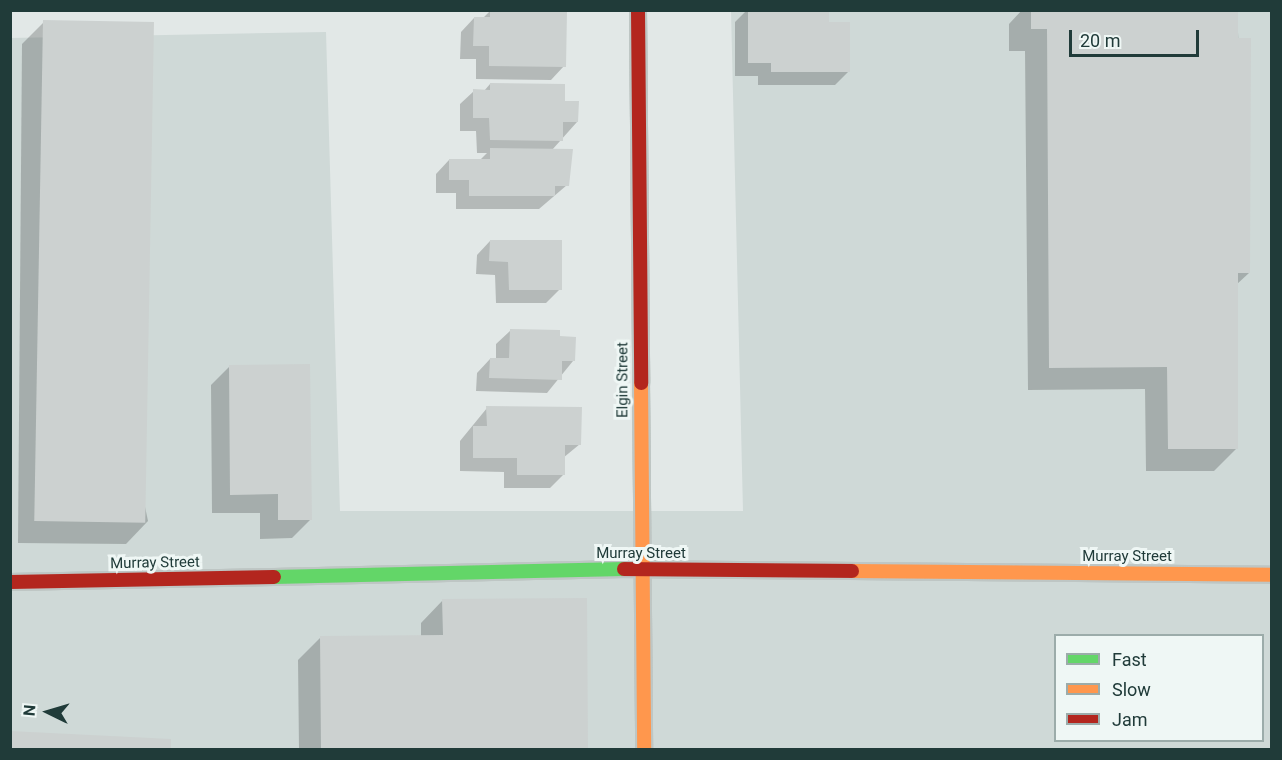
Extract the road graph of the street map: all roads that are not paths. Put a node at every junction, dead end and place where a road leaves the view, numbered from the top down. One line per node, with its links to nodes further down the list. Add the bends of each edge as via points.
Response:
1 (638, 10): 2 (street, Elgin Street)
2 (640, 569): 3 (street, Murray Street); 4 (street, Murray Street); 5 (street, Elgin Street)
3 (1272, 575)
4 (10, 582)
5 (644, 750)

